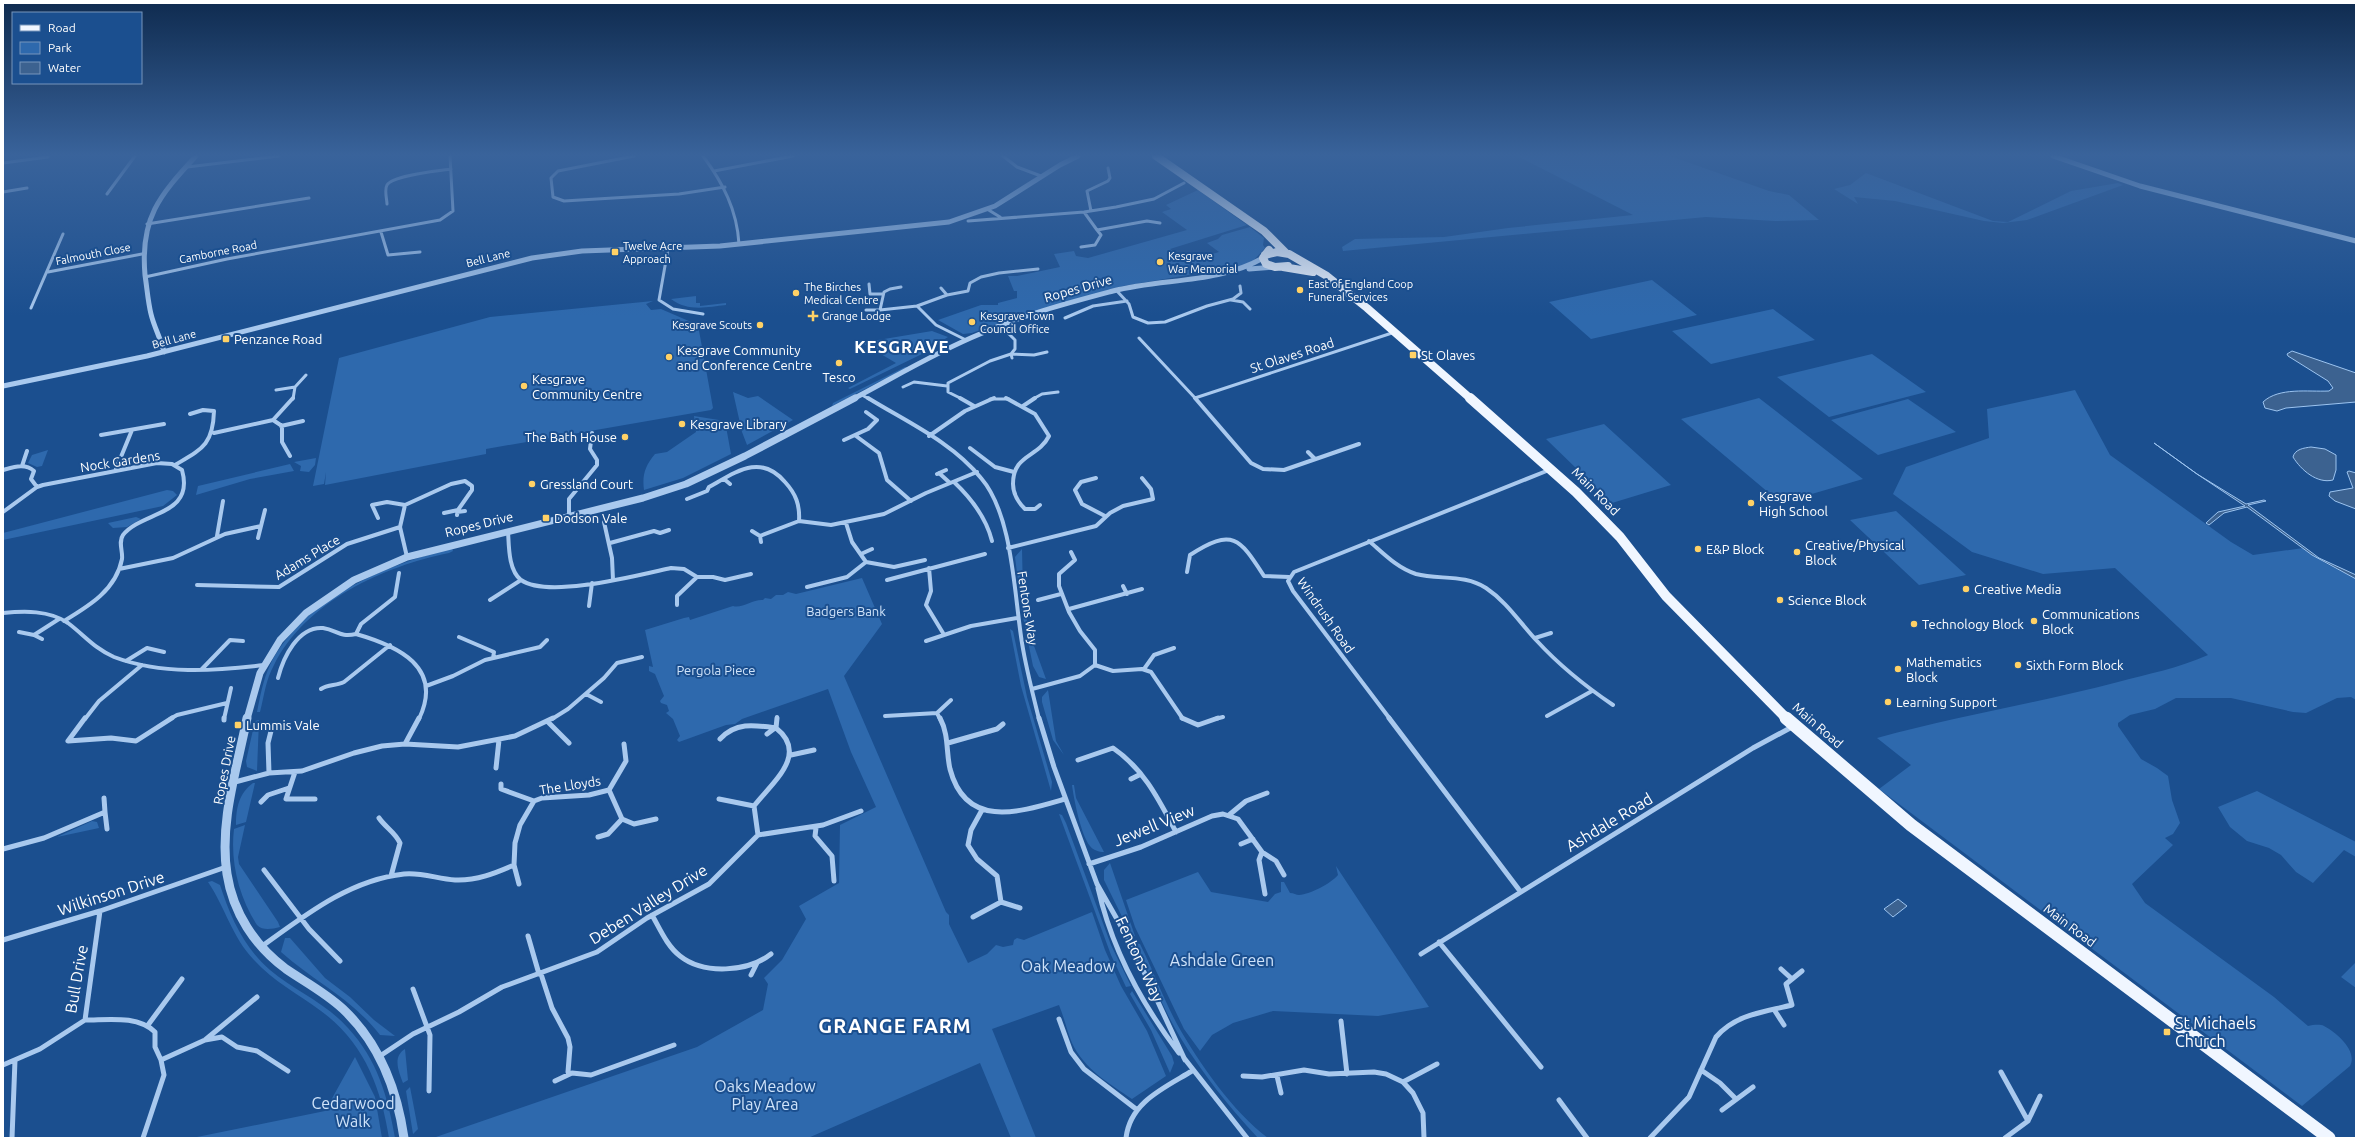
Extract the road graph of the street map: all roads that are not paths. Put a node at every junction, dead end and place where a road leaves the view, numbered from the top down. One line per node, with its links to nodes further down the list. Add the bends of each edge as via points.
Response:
1 (155, 209): 14 (street)
2 (238, 209): 14 (street)
3 (452, 209): 17 (street, Camborne Road, via 448,216 437,222)
4 (732, 209): 20 (street, via 739,233)
5 (988, 209): 11 (street); 20 (street, Bell Lane, via 934,224)
6 (1105, 209): 10 (street)
7 (1233, 209): 16 (main road, Main Road)
8 (2232, 209): 19 (street)
9 (1084, 212): 10 (street); 11 (street); 15 (street)
10 (1091, 212)
11 (1000, 217): 12 (street)
12 (968, 221)
13 (1160, 223): 15 (street, via 1147,221)
14 (147, 224): 24 (street)
15 (1097, 230): 21 (street, via 1101,235 1095,244)
16 (1264, 231): 25 (main road, Main Road); 26 (main road, via 1270,248)
17 (381, 232): 23 (street, via 388,255); 31 (street, Camborne Road, via 241,256)
18 (63, 234): 30 (street, Falmouth Close)
19 (2356, 240)
20 (739, 244): 22 (street, Bell Lane)
21 (1081, 247)
22 (668, 249): 47 (street, via 659,300 681,311); 53 (street, Bell Lane, via 582,251 520,260)
23 (420, 252)
24 (142, 254): 30 (street, Falmouth Close); 31 (street)
25 (1289, 255): 26 (main road, via 1277,252); 27 (main road, via 1293,263); 39 (main road, Main Road, via 1327,276)
26 (1264, 257): 27 (main road, Main Road, via 1268,265); 29 (street, Ropes Drive, via 1255,264)
27 (1281, 267): 29 (street, Ropes Drive); 39 (main road, Main Road, via 1317,274)
28 (1038, 269): 38 (street, via 980,277 970,283 968,290)
29 (1236, 270): 36 (street, Ropes Drive)
30 (48, 272): 43 (street, Falmouth Close)
31 (145, 276): 53 (street, via 151,315)
32 (869, 284): 37 (street, via 870,294)
33 (1240, 286): 40 (street, via 1241,293)
34 (900, 287): 37 (street, via 887,288)
35 (941, 288): 38 (street)
36 (1116, 290): 41 (street); 52 (street, Ropes Drive, via 1003,324)
37 (882, 294): 46 (street)
38 (947, 295): 42 (street)
39 (1352, 296): 49 (main road, Main Road)
40 (1231, 300): 41 (street, via 1155,323 1136,319 1131,314); 44 (street, via 1243,302)
41 (1127, 301): 48 (street, via 1095,305)
42 (917, 306): 46 (street); 52 (street, via 936,325)
43 (31, 308)
44 (1250, 308)
45 (866, 310): 46 (street)
46 (880, 310)
47 (703, 314)
48 (1065, 318)
49 (1395, 331): 65 (street, St Olaves Road); 89 (main road, Main Road)
50 (1006, 332): 55 (street, via 1015,340 1015,350)
51 (1139, 338): 65 (street)
52 (966, 340): 64 (street, Ropes Drive)
53 (164, 352): 58 (street, Bell Lane)
54 (1047, 352): 55 (street)
55 (1011, 354): 56 (street); 59 (street, via 955,378)
56 (1012, 358)
57 (306, 375): 60 (street)
58 (3, 386)
59 (947, 386): 61 (street, via 914,382); 66 (street, via 948,392)
60 (295, 387): 62 (street); 70 (street, via 293,398)
61 (903, 387)
62 (276, 390)
63 (1058, 392): 67 (street, via 1042,394)
64 (862, 395): 79 (street, Fentons Way); 111 (street, Ropes Drive, via 693,481 643,498)
65 (1195, 398): 86 (street, via 1251,463 1260,468 1284,470)
66 (974, 406): 67 (street, via 998,398 1009,399); 79 (street)
67 (1023, 406): 94 (street, via 1039,416 1049,436 1046,444 1022,459)
68 (866, 412): 78 (street, via 877,420)
69 (190, 414): 75 (street, via 203,410 214,411)
70 (273, 420): 73 (street); 75 (street)
71 (303, 421): 73 (street)
72 (164, 424): 74 (street)
73 (282, 426): 85 (street, via 282,442)
74 (132, 430): 77 (street); 91 (street)
75 (214, 433): 87 (street, via 205,446)
76 (592, 433): 111 (street, via 590,448 597,465 569,499)
77 (101, 435)
78 (856, 436): 80 (street); 103 (street, via 879,453 887,480)
79 (929, 436): 93 (street, Fentons Way)
80 (844, 440)
81 (1359, 444): 86 (street)
82 (970, 448): 94 (street, via 994,468 1002,472)
83 (27, 451): 88 (street)
84 (1308, 452): 86 (street)
85 (290, 456)
86 (1315, 459)
87 (175, 465): 91 (street, Nock Gardens, via 157,463); 138 (street, Nock Gardens, via 183,473 181,498 170,509 137,524 123,536 120,542 122,558)
88 (22, 466): 90 (street); 100 (street, via 31,468 34,472 31,479)
89 (1551, 469): 125 (street, Windrush Road); 204 (main road, Main Road, via 1600,516 1666,596 1709,642)
90 (3, 470)
91 (116, 470): 100 (street, Nock Gardens)
92 (946, 470): 98 (street, via 938,474)
93 (977, 472): 98 (street); 129 (street, Fentons Way, via 994,494 1002,511)
94 (1014, 472): 105 (street, via 1012,491 1021,506 1030,510)
95 (1096, 478): 112 (street, via 1081,482 1075,490 1076,495 1084,507)
96 (1142, 478): 112 (street, via 1152,489 1153,498 1123,506)
97 (724, 479): 99 (street); 101 (street, via 709,487 707,491); 114 (street, via 753,466 768,466 775,469 799,500)
98 (952, 483): 103 (street); 127 (street, via 971,499 983,516)
99 (730, 484)
100 (37, 487): 108 (street, Nock Gardens)
101 (687, 499)
102 (223, 501): 122 (street)
103 (911, 501): 116 (street, via 884,514)
104 (405, 505): 110 (street, via 450,484 465,482 472,486 472,490); 113 (street, via 387,502 372,505); 118 (street)
105 (1040, 505)
106 (266, 510): 117 (street)
107 (465, 511): 110 (street)
108 (3, 512)
109 (444, 513): 110 (street)
110 (457, 513)
111 (569, 516): 120 (street, Ropes Drive)
112 (1105, 516): 129 (street, via 1096,526)
113 (378, 518)
114 (799, 521): 116 (street); 123 (street)
115 (604, 522): 128 (street)
116 (846, 524): 132 (street, via 852,542)
117 (261, 526): 122 (street); 124 (street)
118 (400, 527): 134 (street); 148 (street, Adams Place, via 347,544 279,586 260,588)
119 (669, 530): 128 (street, via 660,533 654,531)
120 (508, 531): 134 (street, Ropes Drive); 144 (street, via 512,561)
121 (752, 531): 123 (street)
122 (217, 536): 138 (street, via 185,554)
123 (760, 536): 126 (street)
124 (258, 538)
125 (1369, 541): 143 (street, Windrush Road, via 1294,572); 169 (street, via 1395,564 1409,571 1468,580 1482,585 1498,597)
126 (761, 542)
127 (992, 542)
128 (610, 543): 145 (street)
129 (1008, 548): 160 (street, Fentons Way)
130 (872, 549): 132 (street)
131 (1071, 552): 152 (street, via 1075,560 1058,576)
132 (861, 554): 136 (street)
133 (985, 554): 137 (street)
134 (407, 557): 181 (street, Ropes Drive, via 359,578 321,602 286,633)
135 (925, 560): 136 (street, via 894,567)
136 (866, 562): 150 (street, via 848,578)
137 (930, 568): 146 (street); 164 (street, via 931,591 926,605)
138 (119, 569): 162 (street, Nock Gardens, via 113,583 105,592)
139 (1187, 572): 143 (street, via 1190,555 1215,541 1229,539 1246,548 1264,576)
140 (399, 573): 167 (street, via 395,597 361,624)
141 (751, 574): 142 (street, via 725,580)
142 (697, 577): 145 (street, via 684,569 671,568); 156 (street, via 677,596)
143 (1289, 577): 259 (street, Windrush Road, via 1288,584 1293,591)
144 (521, 580): 147 (street, via 545,587); 154 (street)
145 (613, 580): 147 (street)
146 (887, 580)
147 (592, 583): 157 (street)
148 (197, 584)
149 (1123, 586): 153 (street)
150 (807, 587)
151 (1142, 589): 153 (street)
152 (1061, 594): 155 (street); 158 (street)
153 (1128, 594): 158 (street)
154 (490, 600)
155 (1038, 600)
156 (677, 605)
157 (589, 606)
158 (1069, 609): 182 (street, via 1080,630 1096,649)
159 (3, 613): 161 (street, via 32,613)
160 (1017, 618): 164 (street, via 972,624); 188 (street, Fentons Way)
161 (59, 619): 162 (street); 166 (street)
162 (64, 621): 179 (street, via 96,647)
163 (19, 632): 166 (street)
164 (943, 633): 173 (street)
165 (1551, 633): 169 (street)
166 (34, 634): 170 (street)
167 (356, 634): 174 (street); 185 (street, via 345,637 323,628 304,633 282,663)
168 (459, 637): 178 (street, via 494,652)
169 (1535, 638): 190 (street)
170 (42, 639)
171 (547, 640): 178 (street, via 540,647)
172 (243, 641): 184 (street, via 230,640)
173 (926, 641)
174 (390, 645): 186 (street, via 418,666); 189 (street, via 344,682 327,685)
175 (1174, 648): 183 (street, via 1154,655)
176 (164, 652): 179 (street, via 147,648)
177 (642, 657): 191 (street, via 617,663)
178 (493, 658): 186 (street)
179 (126, 661): 180 (street)
180 (142, 665): 184 (street); 194 (street, via 98,701 68,741 119,738 136,741 178,716)
181 (264, 665): 184 (street); 222 (street, Ropes Drive, via 254,690)
182 (1095, 665): 183 (street, via 1121,671); 188 (street, via 1080,676)
183 (1144, 669): 200 (street, via 1155,675 1183,720 1198,725)
184 (201, 670)
185 (278, 678)
186 (426, 686): 212 (street, via 423,709)
187 (231, 688): 194 (street)
188 (1032, 689): 230 (street, Fentons Way)
189 (321, 690)
190 (1592, 691): 195 (street); 198 (street)
191 (586, 694): 193 (street); 202 (street)
192 (952, 700): 196 (street)
193 (601, 702)
194 (227, 703): 201 (street)
195 (1612, 705)
196 (937, 713): 197 (street); 211 (street, via 945,727)
197 (885, 716)
198 (1547, 716)
199 (777, 717): 205 (street)
200 (1223, 717)
201 (224, 720)
202 (548, 722): 209 (street); 210 (street)
203 (1003, 724): 211 (street, via 997,730)
204 (1794, 726): 259 (street, Ashdale Road); 318 (main road, Main Road, via 1924,834)
205 (776, 728): 207 (street); 208 (street, via 746,724 730,729); 215 (street, via 788,741)
206 (271, 731): 219 (street, via 268,743)
207 (766, 734)
208 (720, 739)
209 (499, 740): 212 (street, via 451,747); 217 (street)
210 (569, 743)
211 (948, 743): 234 (street, via 954,783 969,802)
212 (405, 744): 218 (street, via 382,746 354,753 321,766)
213 (624, 744): 225 (street, The Lloyds, via 626,761)
214 (814, 750): 215 (street)
215 (791, 755): 233 (street, via 784,770)
216 (1078, 760): 220 (street, via 1113,748 1133,762)
217 (496, 768)
218 (295, 772): 219 (street); 224 (street)
219 (269, 773): 222 (street)
220 (1141, 774): 221 (street); 243 (street)
221 (1130, 779)
222 (235, 782): 252 (street, Ropes Drive, via 227,822)
223 (501, 784): 231 (street, The Lloyds, via 501,789 505,792 526,796)
224 (289, 788): 228 (street, via 286,799); 232 (street, via 268,795)
225 (609, 790): 231 (street, The Lloyds, via 589,795 542,798); 239 (street, The Lloyds)
226 (1267, 793): 237 (street, via 1246,801)
227 (104, 798): 236 (street)
228 (315, 799)
229 (720, 799): 233 (street)
230 (1065, 799): 234 (street, via 1010,813); 250 (street, Fentons Way)
231 (534, 801): 251 (street, The Lloyds, via 520,825 515,842)
232 (261, 802)
233 (754, 806): 244 (street)
234 (982, 810): 261 (street, via 971,830 968,845 977,859 997,876)
235 (861, 811): 241 (street)
236 (105, 812): 242 (street); 248 (street, via 44,838)
237 (1229, 815): 243 (street, Jewell View, via 1212,816); 246 (street, via 1238,819)
238 (379, 818): 255 (street, via 387,829 395,833 400,843)
239 (622, 819): 240 (street, via 634,824); 245 (street, via 608,834)
240 (656, 819)
241 (816, 828): 244 (street); 256 (street, via 815,836 830,850 834,860)
242 (107, 829)
243 (1176, 832): 250 (street, Jewell View)
244 (758, 836): 264 (street, Deben Valley Drive, via 709,884)
245 (598, 837)
246 (1253, 839): 247 (street); 249 (street)
247 (1241, 844)
248 (3, 849)
249 (1262, 852): 254 (street, via 1276,861); 260 (street, via 1259,860)
250 (1089, 864): 258 (street, Fentons Way)
251 (514, 865): 255 (street, via 472,880 418,874); 257 (street, The Lloyds)
252 (226, 867): 263 (street, Wilkinson Drive); 270 (street, Ropes Drive, via 230,888 240,915)
253 (264, 870): 266 (street)
254 (1284, 875)
255 (391, 876): 266 (street, via 342,892)
256 (834, 881)
257 (519, 884)
258 (1097, 884): 295 (street, Fentons Way, via 1130,942); 295 (street, Fentons Way, via 1110,927 1135,987 1156,1022)
259 (1520, 891): 269 (street, Ashdale Road)
260 (1265, 894)
261 (1002, 902): 262 (street); 265 (street)
262 (1020, 908)
263 (100, 911): 268 (street, Wilkinson Drive); 285 (street, Bull Drive)
264 (652, 915): 274 (street, via 672,949 688,961 721,968); 277 (street, Deben Valley Drive, via 597,952)
265 (973, 916)
266 (301, 919): 270 (street); 273 (street)
267 (528, 936): 277 (street)
268 (3, 940)
269 (1439, 942): 272 (street, Ashdale Road); 298 (street)
270 (261, 947): 292 (street, Ropes Drive, via 298,979 326,995 343,1009 369,1038)
271 (771, 954): 274 (street)
272 (1421, 954)
273 (340, 961)
274 (757, 963): 278 (street)
275 (1781, 969): 280 (street)
276 (1802, 971): 280 (street)
277 (540, 974): 289 (street, Deben Valley Drive, via 502,987); 302 (street, via 552,1008 568,1038)
278 (751, 975)
279 (182, 979): 287 (street)
280 (1792, 979): 283 (street, via 1786,984 1792,1006)
281 (413, 989): 289 (street)
282 (258, 997): 290 (street)
283 (1775, 1011): 288 (street); 299 (street, via 1736,1020 1721,1030)
284 (1059, 1019): 315 (street, via 1071,1052 1084,1069)
285 (85, 1020): 287 (street, via 136,1021); 293 (street, Bull Drive, via 54,1041)
286 (1341, 1021): 304 (street)
287 (148, 1025): 294 (street, via 155,1032 155,1047)
288 (1784, 1025)
289 (428, 1027): 292 (street, Deben Valley Drive); 310 (street)
290 (205, 1040): 294 (street); 300 (street, via 222,1036 237,1047 257,1051)
291 (674, 1045): 302 (street, via 591,1075 584,1072)
292 (380, 1056): 321 (street, Ropes Drive, via 396,1094)
293 (15, 1060): 296 (street, Bull Drive); 319 (street)
294 (161, 1060): 320 (street, via 164,1075)
295 (1185, 1060): 301 (street, Fentons Way)
296 (3, 1064)
297 (1437, 1064): 308 (street)
298 (1541, 1067)
299 (1701, 1070): 314 (street, via 1720,1083); 326 (street, via 1689,1097)
300 (288, 1071)
301 (1192, 1071): 315 (street); 323 (street, Fentons Way)
302 (568, 1072): 307 (street)
303 (2001, 1072): 317 (street)
304 (1347, 1074): 306 (street, via 1304,1070); 308 (street, via 1374,1072 1386,1074)
305 (1243, 1076): 306 (street)
306 (1277, 1076): 311 (street)
307 (555, 1081)
308 (1403, 1082): 324 (street, via 1419,1102 1423,1113)
309 (1753, 1086): 314 (street)
310 (429, 1091)
311 (1281, 1093)
312 (2040, 1096): 317 (street)
313 (1559, 1100): 325 (street)
314 (1736, 1100): 316 (street)
315 (1136, 1109): 322 (street, via 1128,1122)
316 (1722, 1110)
317 (2028, 1121): 327 (street)
318 (2309, 1125): 328 (main road, Main Road); 329 (main road, Main Road)
319 (12, 1138)
320 (143, 1138)
321 (404, 1138)
322 (1126, 1138)
323 (1246, 1138)
324 (1424, 1138)
325 (1587, 1138)
326 (1650, 1138)
327 (2005, 1138)
328 (2319, 1138)
329 (2329, 1138)

